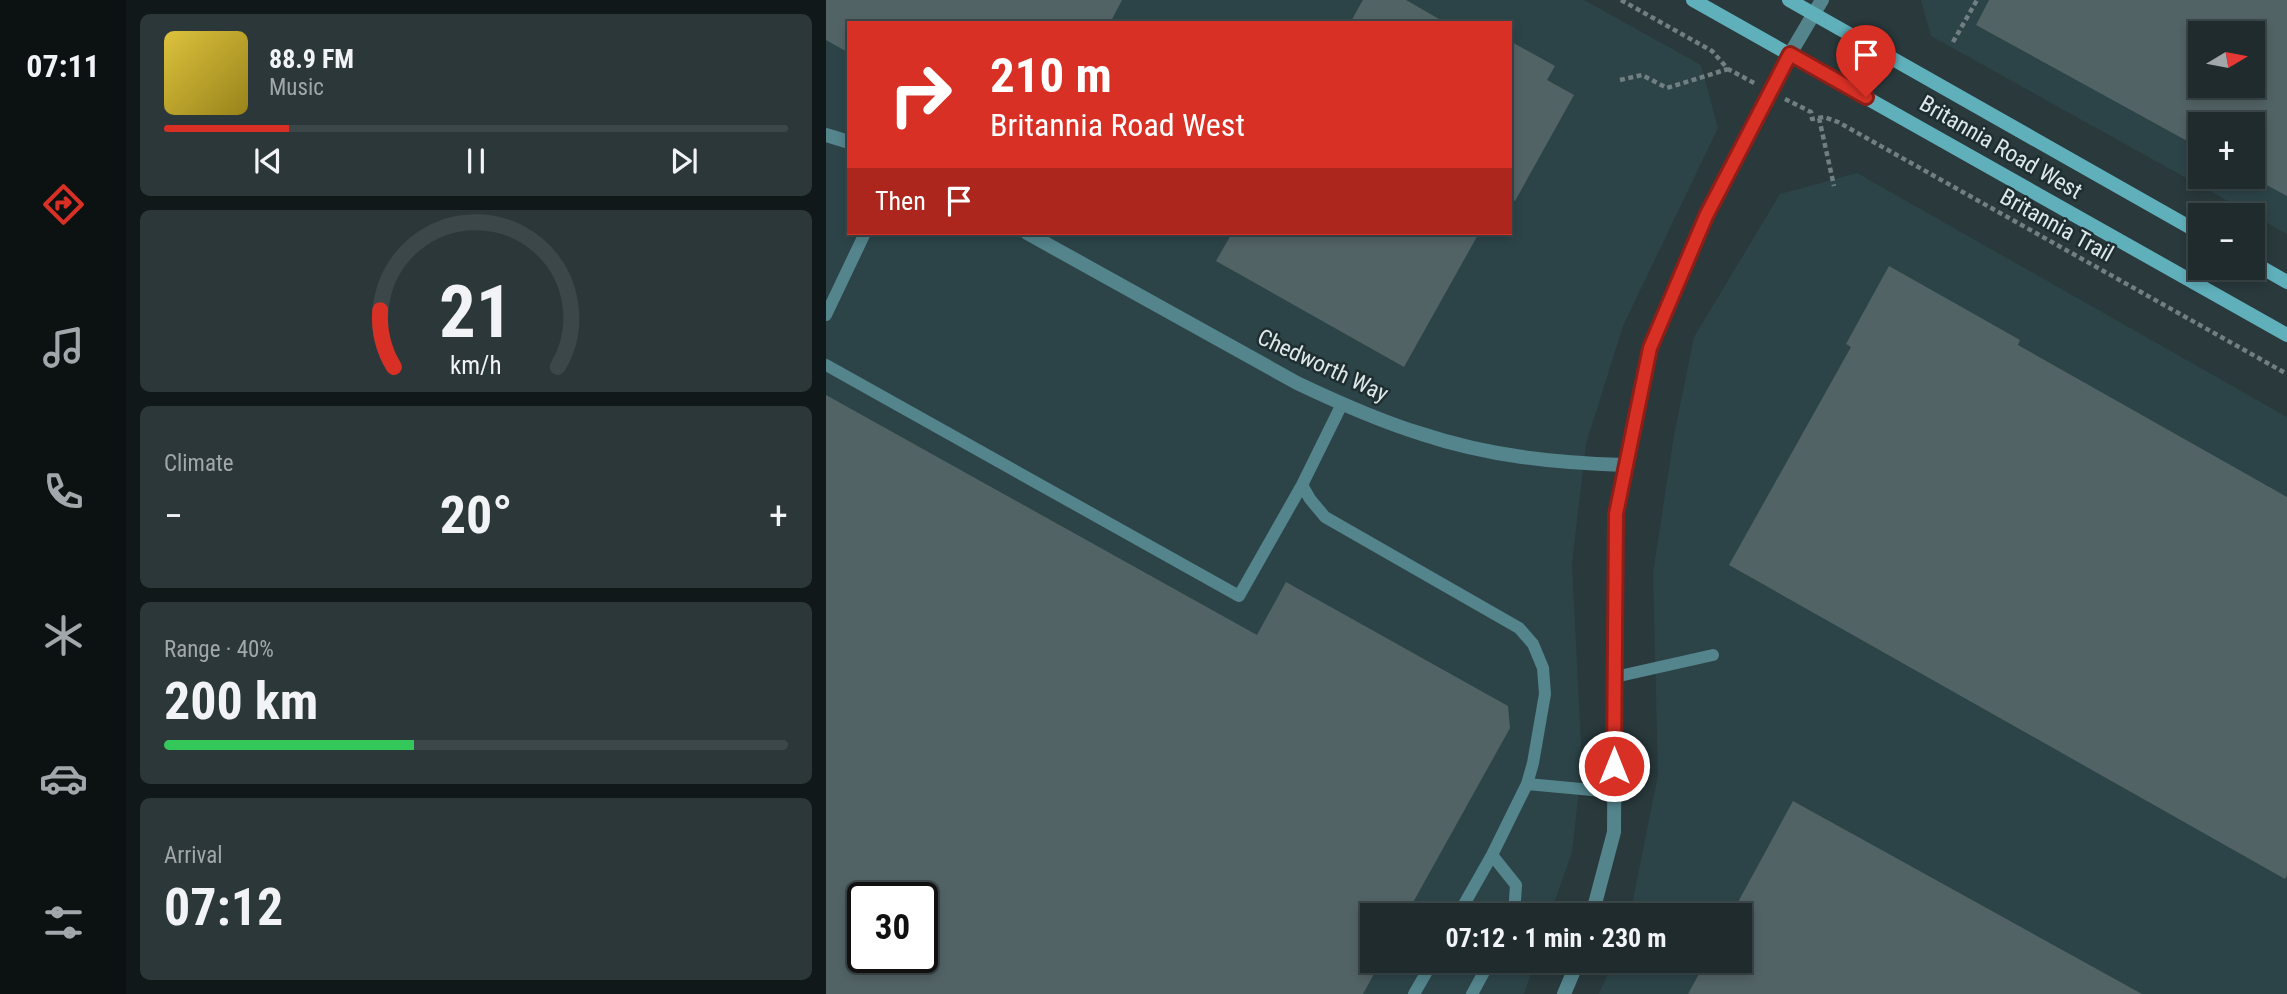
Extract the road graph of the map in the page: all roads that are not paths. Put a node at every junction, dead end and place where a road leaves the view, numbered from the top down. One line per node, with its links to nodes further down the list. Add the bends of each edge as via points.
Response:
1 (1693, 0): 5 (main road, Britannia Road West)
2 (1789, 0): 4 (main road, Britannia Road West)
3 (1822, 0): 4 (street)
4 (1814, 14): 5 (street); 8 (main road, Britannia Road West)
5 (1790, 54): 14 (main road, Britannia Road West); 17 (street, via 1706,216 1650,348)
6 (826, 135): 7 (street)
7 (847, 141)
8 (2188, 226)
9 (864, 235): 13 (lane)
10 (1031, 235): 16 (street, Chedworth Way)
11 (2265, 269): 12 (main road)
12 (2287, 282)
13 (826, 315)
14 (2287, 335)
15 (826, 365): 18 (lane, via 1239,596)
16 (1342, 404): 17 (street, Chedworth Way, via 1471,448 1547,460); 18 (lane)
17 (1625, 465): 20 (street, via 1616,514)
18 (1302, 485): 21 (lane, via 1325,517 1519,628 1533,644 1543,668 1545,694)
19 (1713, 655): 20 (lane)
20 (1615, 677): 22 (street)
21 (1527, 784): 22 (lane); 23 (lane)
22 (1614, 792): 26 (street, via 1614,832)
23 (1492, 855): 24 (lane); 25 (lane, via 1516,885)
24 (1465, 903)
25 (1515, 903)
26 (1595, 903)
27 (1426, 973): 30 (lane)
28 (1483, 973): 31 (lane)
29 (1573, 973): 32 (street)
30 (1415, 994)
31 (1472, 994)
32 (1564, 994)

